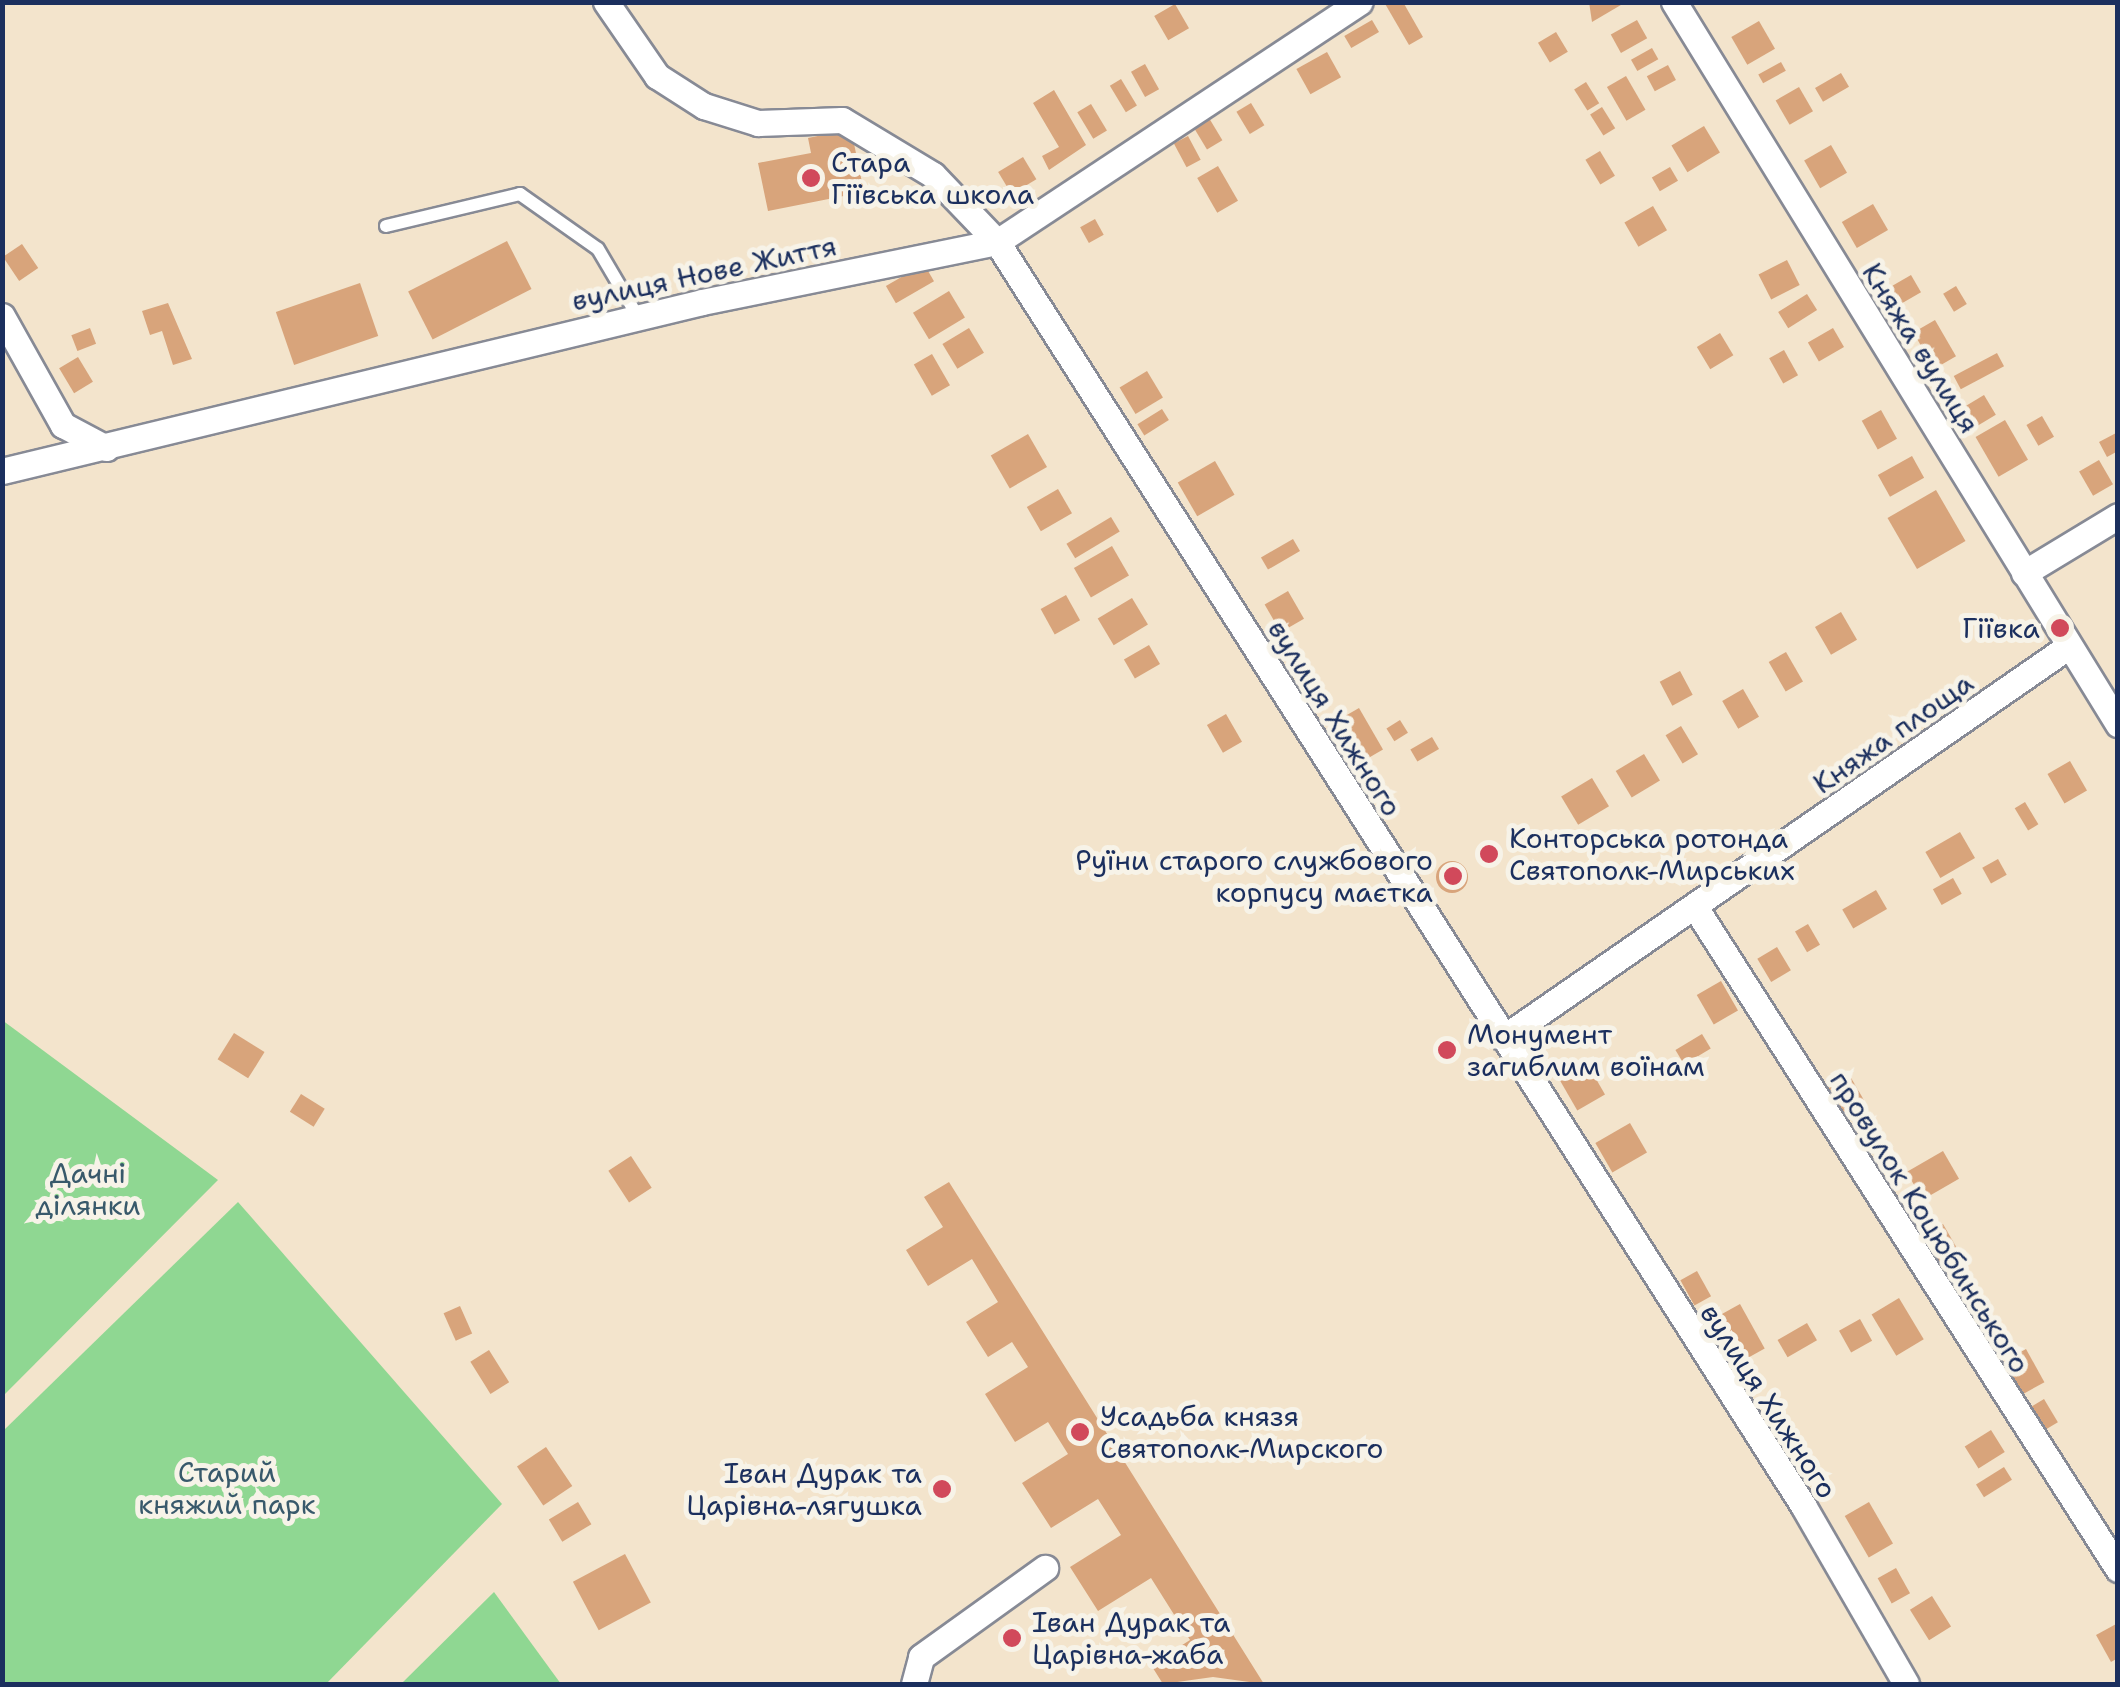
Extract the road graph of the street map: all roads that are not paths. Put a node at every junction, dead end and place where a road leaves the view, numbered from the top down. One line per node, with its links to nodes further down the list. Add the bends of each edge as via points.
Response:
1 (606, 2): 5 (street, вулиця Хижного, via 658,76 704,106 758,124 842,120 933,176)
2 (1360, 2): 5 (street, вулиця Нове Життя)
3 (1674, 2): 11 (street, Княжа вулиця)
4 (386, 226): 7 (lane, via 520,194 598,249)
5 (997, 242): 7 (street, вулиця Нове Життя); 16 (street, вулиця Хижного)
6 (2, 316): 8 (street, via 63,425)
7 (638, 317): 8 (street, вулиця Нове Життя)
8 (106, 448): 9 (street, вулиця Нове Життя)
9 (2, 471)
10 (2118, 516): 11 (street)
11 (2024, 573): 12 (street, Княжа вулиця)
12 (2070, 646): 13 (street, Княжа вулиця); 15 (street, Княжа площа)
13 (2109, 693): 14 (street, Княжа вулиця)
14 (2118, 724)
15 (1695, 907): 16 (street, Княжа площа); 18 (street, провулок Коцюбинського)
16 (1503, 1038): 20 (street, вулиця Хижного, via 1804,1507)
17 (1044, 1568): 19 (street, via 921,1658)
18 (2118, 1569)
19 (914, 1684)
20 (1906, 1684)

